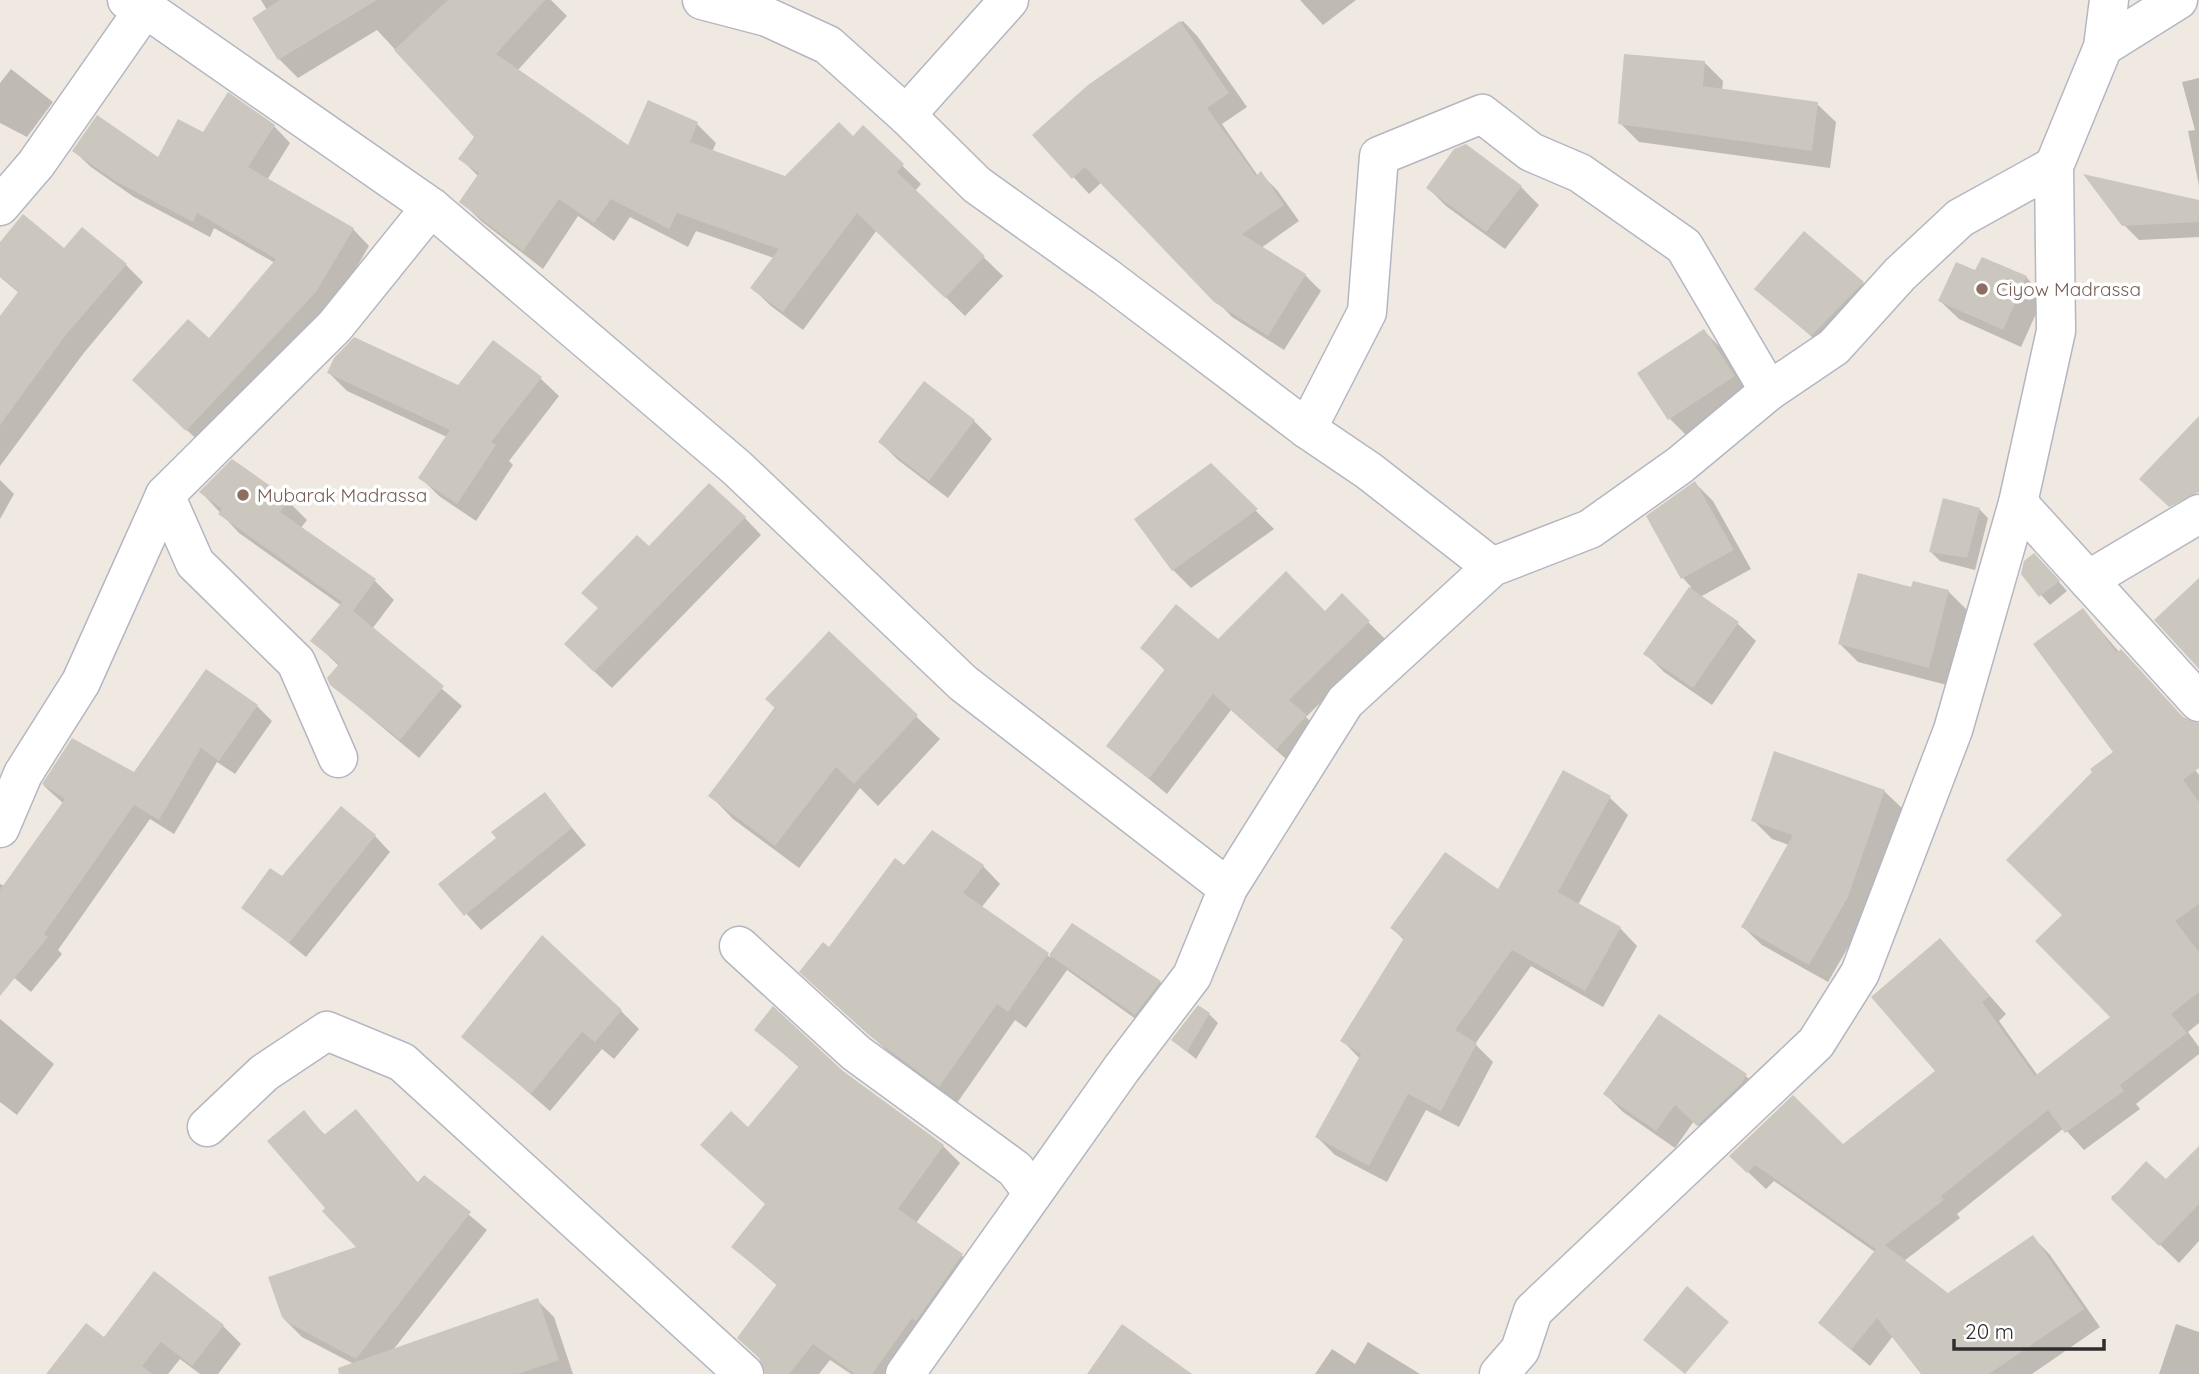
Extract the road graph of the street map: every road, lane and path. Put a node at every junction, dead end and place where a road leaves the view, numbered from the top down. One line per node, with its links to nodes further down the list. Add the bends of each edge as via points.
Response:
1 (702, 0): 7 (street, via 767,17 828,45)
2 (1009, 0): 7 (street)
3 (2109, 0): 6 (street)
4 (2178, 0): 6 (street)
5 (136, 4): 9 (street, via 36,164); 10 (street)
6 (2103, 47): 8 (street)
7 (906, 115): 12 (street, via 977,185)
8 (2054, 166): 11 (street, via 1960,218 1834,346); 14 (street, via 2056,331)
9 (0, 206)
10 (431, 207): 13 (street, via 335,326); 21 (street, via 737,468 963,683)
11 (1769, 391): 12 (street, via 1684,246 1580,173 1531,152 1482,114 1379,156 1367,312); 16 (street, via 1680,465 1590,529)
12 (1307, 429): 16 (street)
13 (165, 495): 19 (street, via 195,563 296,662); 20 (street, via 81,682 23,774)
14 (2018, 503): 17 (street); 25 (street, via 1953,730 1860,973 1816,1043 1532,1311)
15 (2199, 514): 17 (street)
16 (1492, 567): 21 (street, via 1345,702)
17 (2088, 580): 18 (street)
18 (2199, 702)
19 (338, 758)
20 (0, 828)
21 (1227, 888): 24 (street, via 1192,976)
22 (739, 946): 24 (street, via 856,1053 1015,1169)
23 (207, 1127): 26 (street, via 264,1073 327,1031 402,1062)
24 (1033, 1192): 27 (street)
25 (1518, 1366)
26 (744, 1374)
27 (905, 1374)

